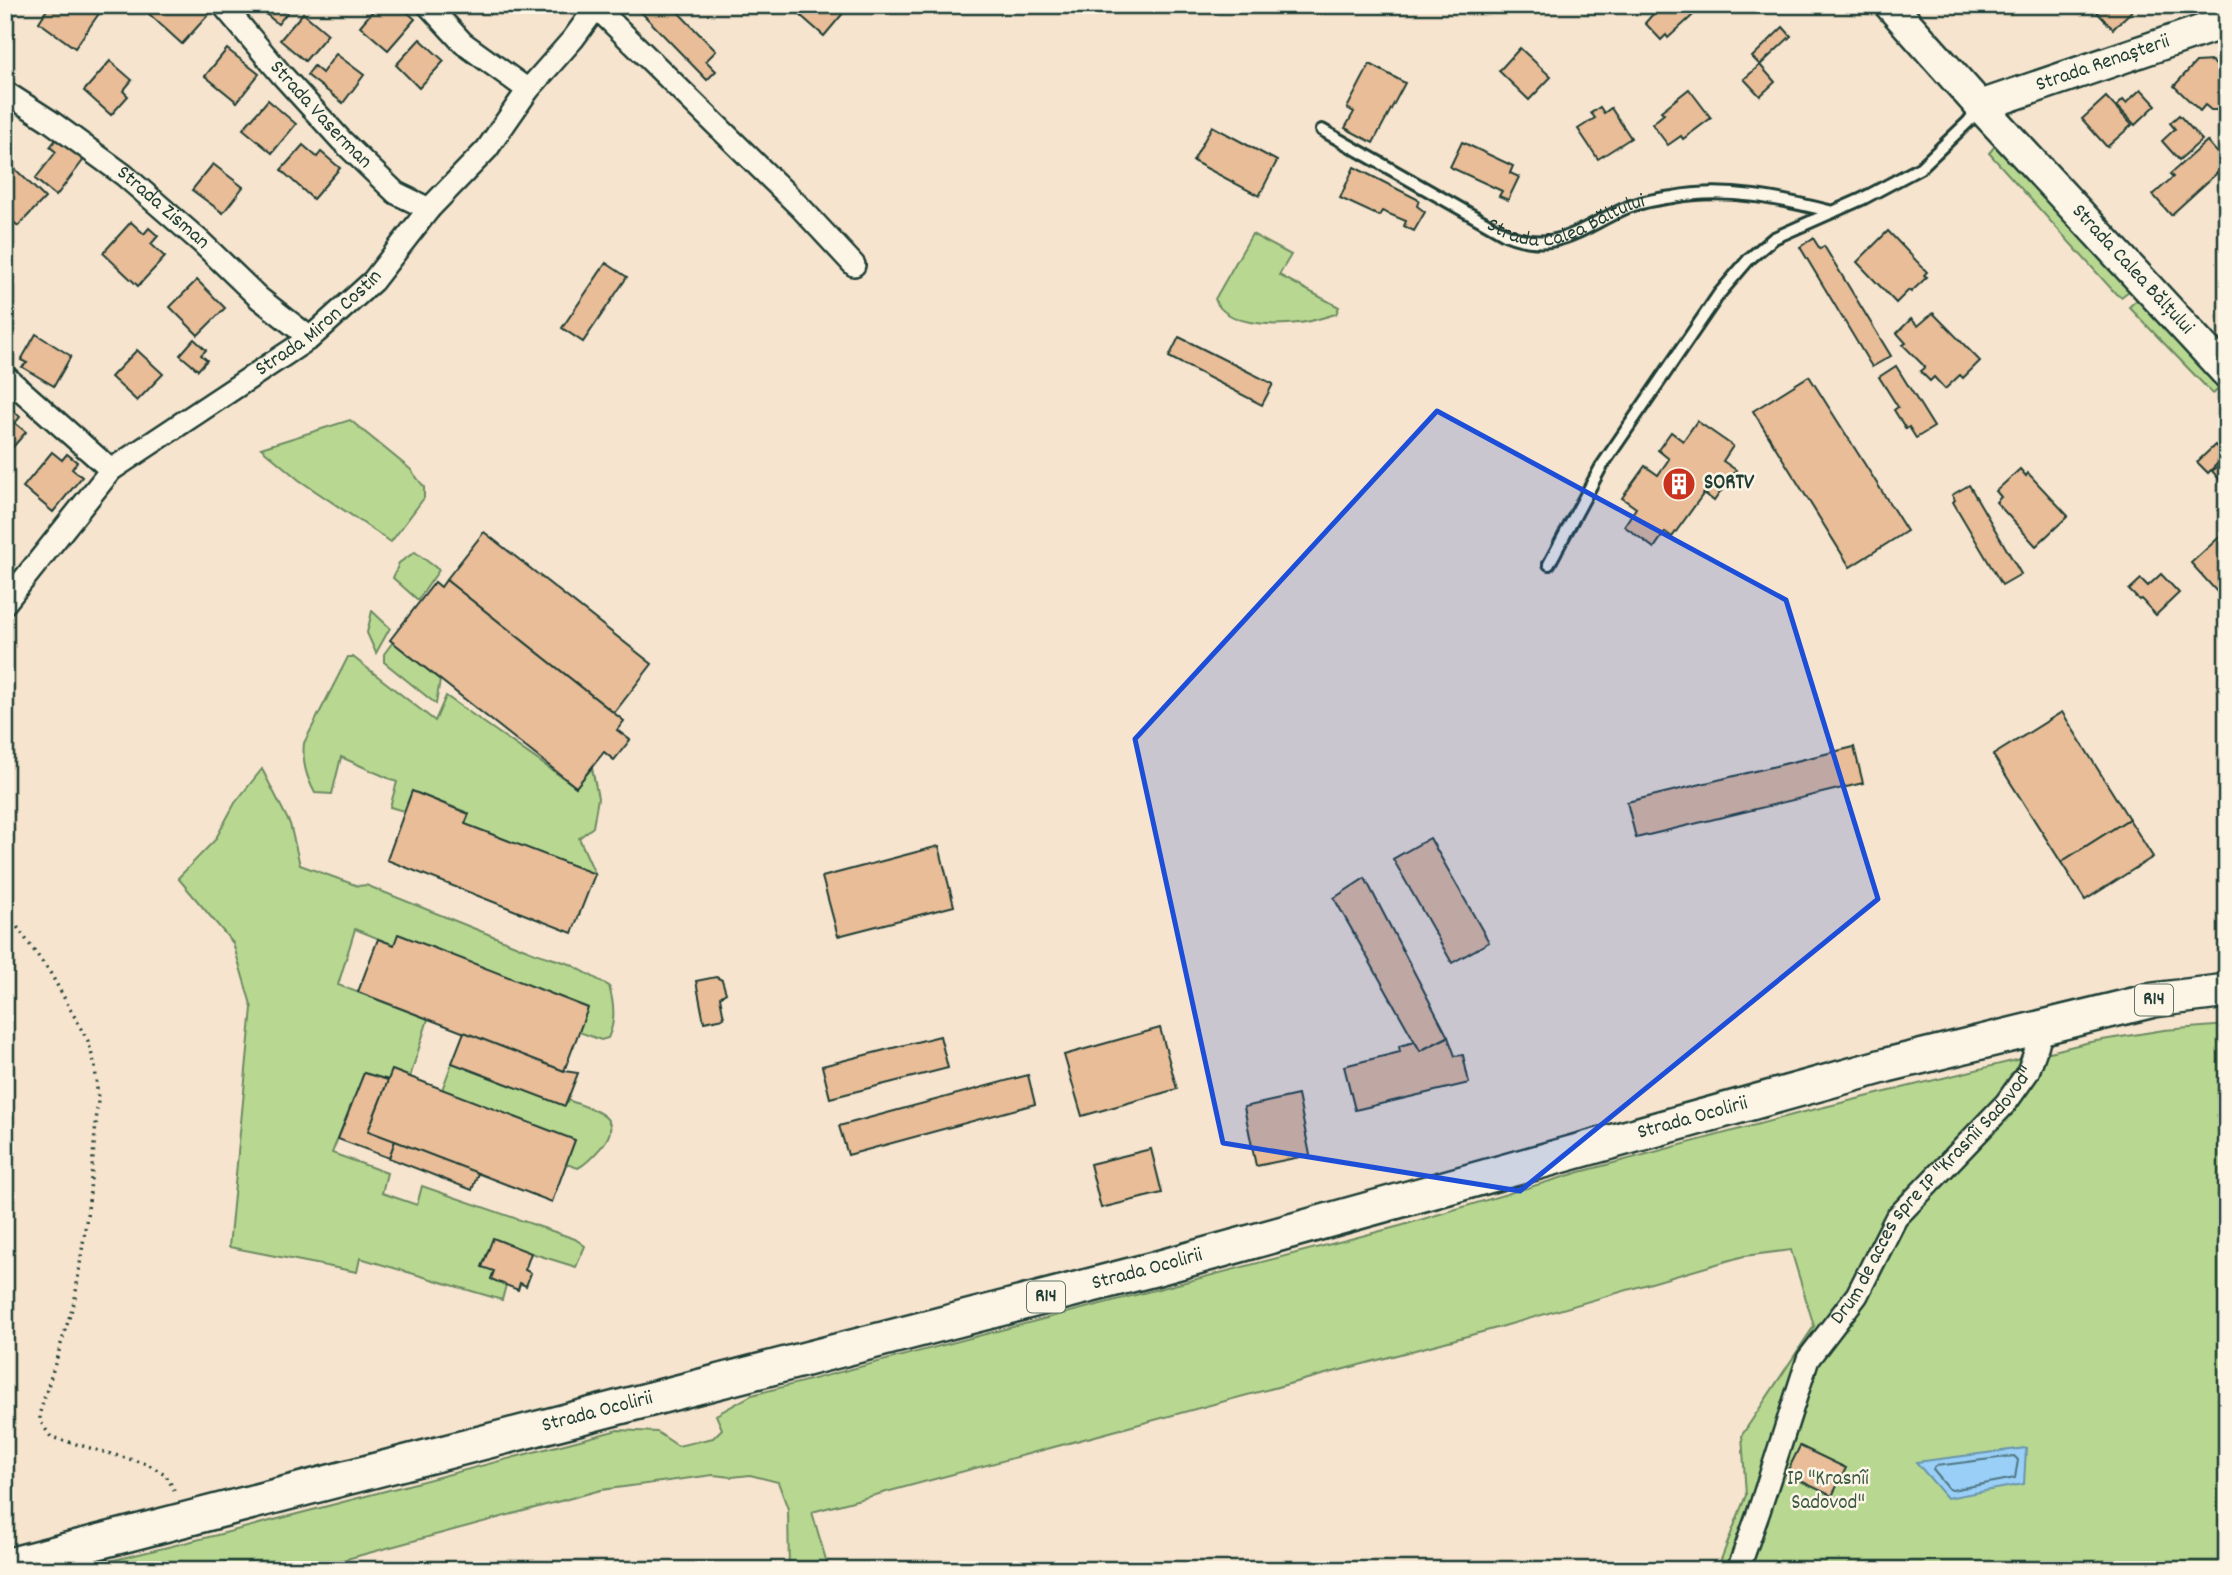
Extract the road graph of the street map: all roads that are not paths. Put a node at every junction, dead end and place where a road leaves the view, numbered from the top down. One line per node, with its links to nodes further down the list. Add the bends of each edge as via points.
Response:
1 (223, 5): 10 (street, Strada Vaserman, via 341,141 396,193)
2 (428, 5): 6 (street, via 463,43)
3 (1890, 5): 8 (main road, Strada Calea Bălțului)
4 (598, 6): 6 (street, Strada Miron Costin); 12 (street)
5 (2227, 22): 8 (main road, Strada Renașterii)
6 (528, 90): 10 (street, Strada Miron Costin, via 487,149)
7 (5, 92): 13 (street, Strada Zisman, via 124,175 259,298)
8 (1980, 106): 11 (lane, via 1920,168); 14 (main road, Strada Calea Bălțului)
9 (1322, 130): 11 (lane, Strada Calea Bălțului, via 1505,234 1532,243 1566,237 1629,207 1674,197 1780,198)
10 (429, 209): 13 (street, Strada Miron Costin, via 373,281)
11 (1833, 212): 17 (lane, via 1774,238 1719,294 1601,467)
12 (854, 265)
13 (310, 338): 16 (street, Strada Miron Costin)
14 (2227, 373)
15 (5, 376): 16 (street)
16 (111, 470): 18 (street, Strada Miron Costin)
17 (1549, 564)
18 (5, 603)
19 (2227, 992): 21 (main road, R14, via 2154,1000)
20 (2227, 1007): 21 (main road, R14)
21 (2083, 1017): 22 (main road, Strada Ocolirii / R14)
22 (2044, 1027): 23 (main road, Strada Ocolirii / R14, via 1874,1069 1154,1269); 24 (street, Drum de acces spre IP "Krasnîi Sadovod", via 2028,1072 2006,1103 1896,1218 1857,1295 1808,1359)
23 (5, 1566)
24 (1738, 1570)

